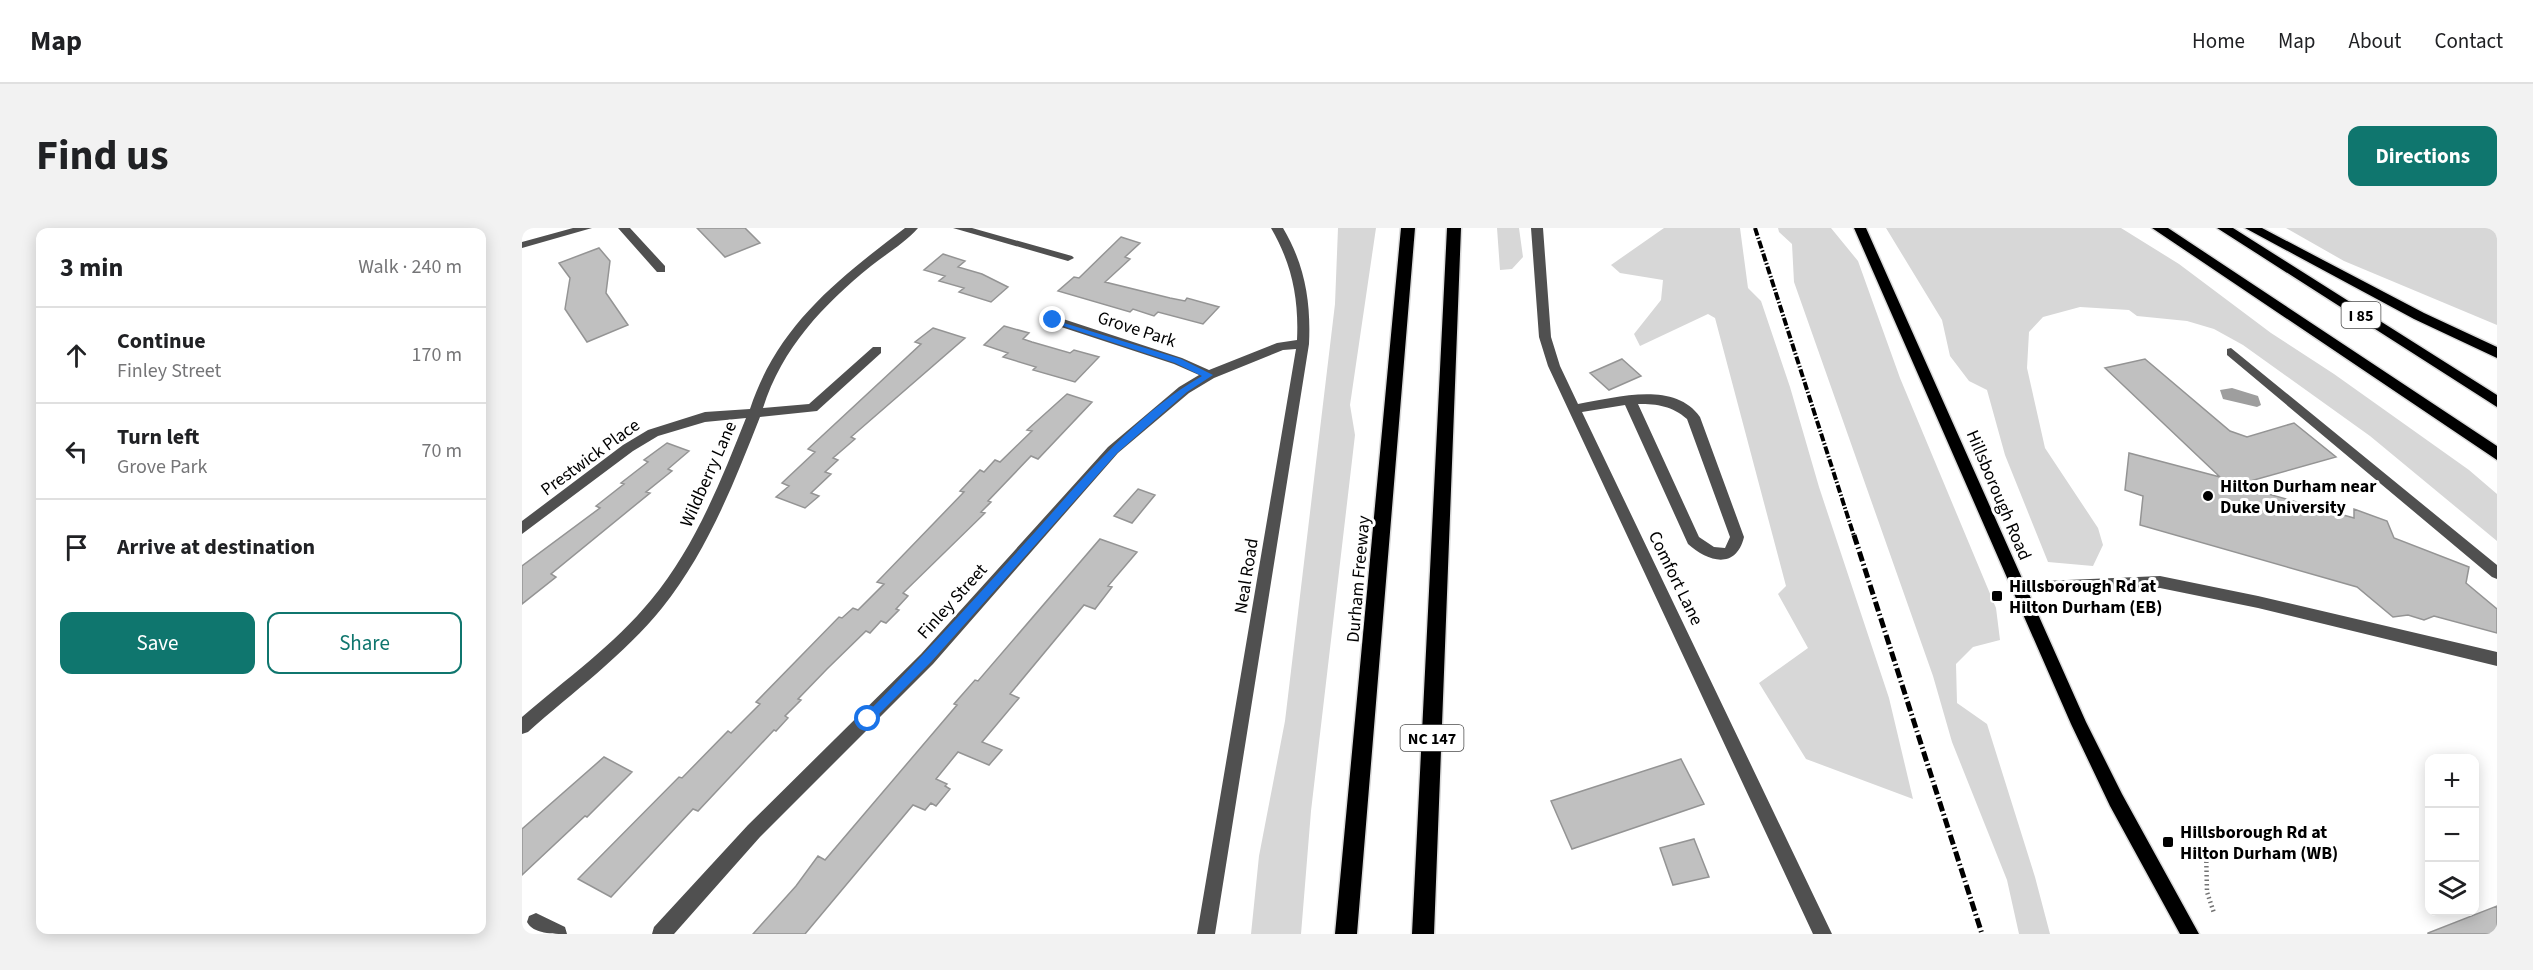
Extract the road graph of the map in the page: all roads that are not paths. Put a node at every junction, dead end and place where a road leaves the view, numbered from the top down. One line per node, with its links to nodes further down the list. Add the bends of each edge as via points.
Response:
1 (586, 228): 13 (street)
2 (624, 228): 15 (street)
3 (912, 228): 26 (street, Wildberry Lane, via 849,277 806,319 772,367)
4 (959, 228): 14 (street)
5 (1277, 228): 17 (street, Neal Road, via 1299,276)
6 (1407, 228): 38 (highway, Durham Freeway)
7 (1454, 228): 39 (highway, NC 147)
8 (1537, 228): 25 (street, Comfort Lane, via 1545,337)
9 (1860, 228): 31 (main road, Hillsborough Road)
10 (2159, 228): 22 (highway, I 85)
11 (2224, 228): 24 (highway, I 85)
12 (2252, 228): 20 (highway)
13 (522, 245)
14 (1068, 258)
15 (661, 269)
16 (1053, 320): 21 (street, Grove Park)
17 (1303, 344): 21 (street, Finley Street, via 1281,346); 37 (street, Neal Road)
18 (877, 350): 26 (street, Prestwick Place, via 812,408)
19 (2231, 352): 30 (street)
20 (2497, 353)
21 (1209, 375): 36 (street, Finley Street, via 1176,396 1113,450 927,659 754,831)
22 (2396, 386): 27 (highway, I 85); 28 (highway)
23 (1630, 401): 23 (street, via 1670,401 1685,407 1693,417 1737,537 1729,553 1716,555 1693,540); 25 (street)
24 (2497, 402)
25 (1573, 409): 40 (street, Comfort Lane)
26 (754, 414): 29 (street, Prestwick Place, via 705,417 653,433); 33 (street, Wildberry Lane, via 707,525 657,604)
27 (2497, 454)
28 (2497, 469)
29 (522, 529)
30 (2497, 573)
31 (2018, 588): 32 (street, via 2160,582); 41 (main road, Hillsborough Road, via 2116,800)
32 (2497, 659)
33 (522, 727)
34 (536, 922): 35 (street)
35 (558, 934)
36 (661, 934)
37 (1206, 934)
38 (1346, 934)
39 (1423, 934)
40 (1823, 934)
41 (2190, 934)

